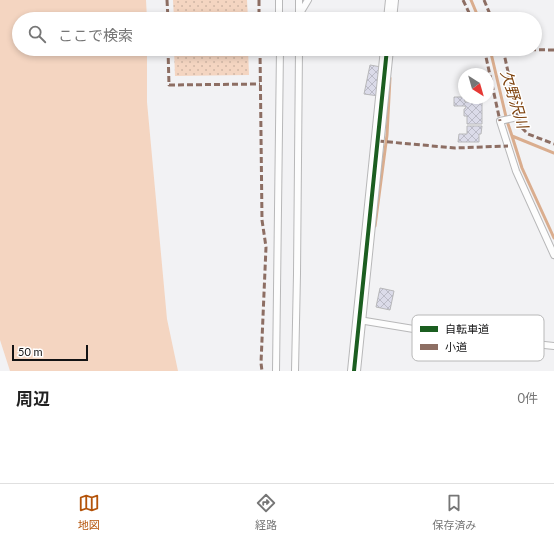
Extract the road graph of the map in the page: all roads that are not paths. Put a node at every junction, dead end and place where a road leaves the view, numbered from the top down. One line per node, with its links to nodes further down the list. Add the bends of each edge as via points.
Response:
1 (279, 0): 5 (lane)
2 (299, 0): 6 (lane)
3 (308, 0): 7 (lane)
4 (392, 0): 8 (street)
5 (279, 12)
6 (299, 12)
7 (302, 12)
8 (391, 12)
9 (280, 56): 18 (lane)
10 (299, 56): 19 (lane)
11 (386, 56): 14 (street)
12 (516, 117): 13 (lane, via 500,121 516,171)
13 (554, 255)
14 (359, 320): 15 (lane); 20 (street)
15 (412, 329)
16 (544, 345): 17 (lane)
17 (554, 346)
18 (276, 371)
19 (295, 371)
20 (354, 371)

